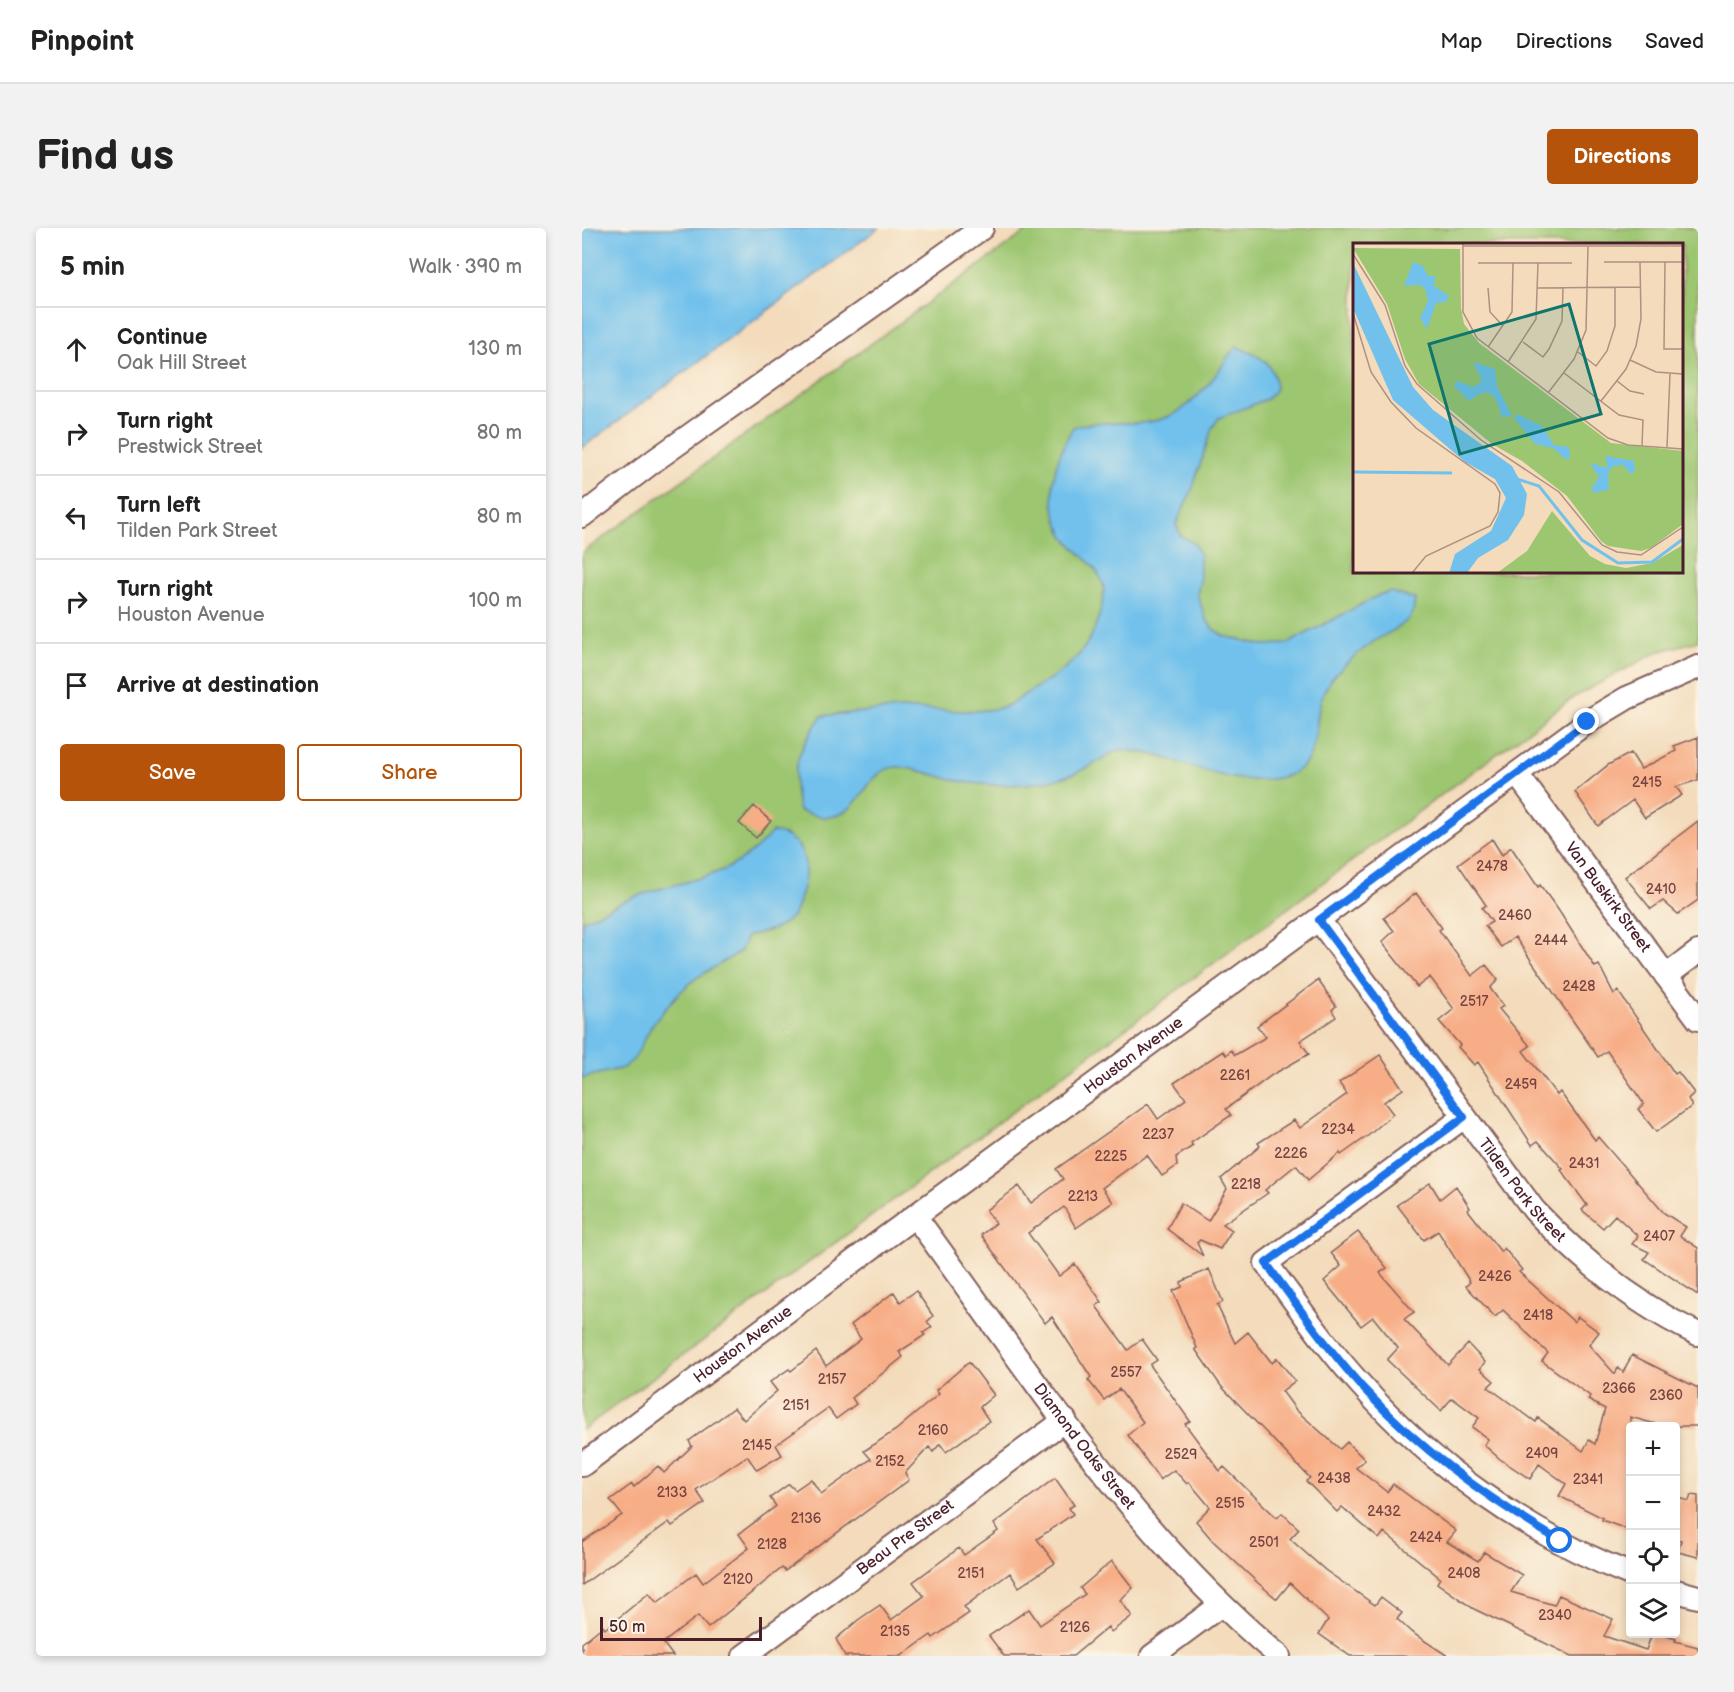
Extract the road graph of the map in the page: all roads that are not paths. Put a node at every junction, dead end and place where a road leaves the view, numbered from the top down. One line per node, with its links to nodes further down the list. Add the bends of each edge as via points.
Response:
1 (982, 228): 2 (street, via 655,459)
2 (582, 516)
3 (1698, 667): 4 (street, Houston Avenue, via 1627,698)
4 (1517, 774): 5 (street, Houston Avenue); 7 (street, Van Buskirk Street)
5 (1319, 920): 9 (street, Tilden Park Street); 10 (street, Houston Avenue)
6 (1698, 952): 7 (street)
7 (1666, 976): 8 (street, Van Buskirk Street)
8 (1698, 1019)
9 (1464, 1117): 11 (street, Tilden Park Street, via 1562,1240 1643,1305); 14 (street, via 1266,1263 1354,1377 1422,1446 1507,1510)
10 (915, 1216): 12 (street, Diamond Oaks Street); 13 (street, Houston Avenue)
11 (1698, 1334)
12 (1065, 1420): 17 (street, Diamond Oaks Street, via 1129,1506); 18 (street, Beau Pre Street)
13 (582, 1465)
14 (1626, 1572)
15 (1680, 1592): 16 (street)
16 (1698, 1597)
17 (1221, 1605): 19 (street); 20 (street, Diamond Oaks Street)
18 (744, 1656)
19 (1152, 1656)
20 (1279, 1656)

